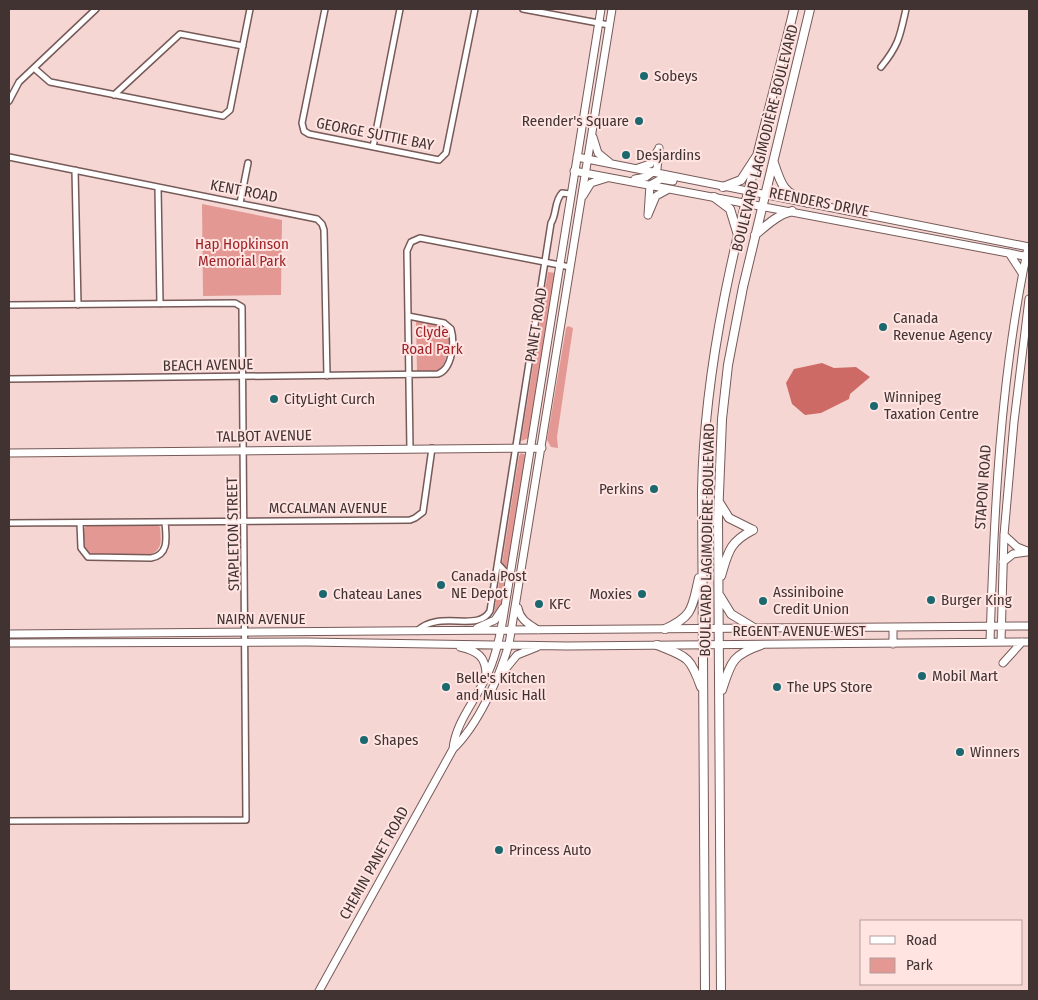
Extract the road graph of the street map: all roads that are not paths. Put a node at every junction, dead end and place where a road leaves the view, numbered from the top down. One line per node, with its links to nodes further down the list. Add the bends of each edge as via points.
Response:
1 (96, 9): 16 (street)
2 (250, 9): 14 (street)
3 (325, 9): 20 (street, GEORGE SUTTIE BAY, via 303,129 309,134)
4 (400, 9): 20 (street)
5 (475, 9): 20 (street, GEORGE SUTTIE BAY, via 445,155 437,160)
6 (523, 9): 12 (street)
7 (601, 9): 12 (street, PANET ROAD)
8 (612, 9): 13 (street, PANET ROAD)
9 (810, 9): 25 (main road, BOULEVARD LAGIMODIÈRE BOULEVARD)
10 (906, 9): 15 (street, via 899,41)
11 (793, 11): 21 (main road, BOULEVARD LAGIMODIÈRE BOULEVARD)
12 (598, 23): 13 (street); 22 (street, PANET ROAD)
13 (609, 25): 19 (street, PANET ROAD)
14 (243, 46): 17 (street, via 180,34); 17 (street, via 227,114 215,116)
15 (881, 67)
16 (34, 68): 17 (street, via 50,82); 18 (street, via 19,82)
17 (114, 95)
18 (9, 100)
19 (592, 130): 24 (street, PANET ROAD); 27 (street, via 598,153)
20 (373, 147)
21 (760, 149): 37 (main road, via 740,180); 39 (main road, BOULEVARD LAGIMODIÈRE BOULEVARD)
22 (577, 156): 24 (street, REENDERS DRIVE); 30 (street, PANET ROAD)
23 (9, 157): 29 (street, KENT ROAD)
24 (587, 160): 27 (street, REENDERS DRIVE); 32 (street, PANET ROAD)
25 (773, 161): 41 (main road, BOULEVARD LAGIMODIÈRE BOULEVARD); 46 (main road, via 786,191)
26 (248, 163): 44 (street)
27 (616, 165): 28 (street, REENDERS DRIVE)
28 (633, 168): 31 (street, REENDERS DRIVE); 31 (street, via 642,169 650,164 659,148 660,160)
29 (76, 170): 36 (street, KENT ROAD); 63 (street)
30 (574, 170): 32 (street, REENDERS DRIVE); 40 (street, PANET ROAD)
31 (653, 172): 33 (street, via 641,179); 34 (street, REENDERS DRIVE)
32 (585, 173): 33 (street, REENDERS DRIVE); 43 (street, PANET ROAD)
33 (615, 178): 35 (street, REENDERS DRIVE); 43 (street, via 591,183)
34 (708, 184): 35 (street, via 661,179); 37 (street, REENDERS DRIVE)
35 (650, 185): 38 (street, REENDERS DRIVE); 38 (street, via 648,215 657,194)
36 (158, 187): 44 (street, KENT ROAD); 61 (street)
37 (723, 187): 39 (street, REENDERS DRIVE)
38 (671, 189): 42 (street, REENDERS DRIVE)
39 (750, 192): 41 (street, REENDERS DRIVE); 45 (main road, BOULEVARD LAGIMODIÈRE BOULEVARD)
40 (570, 194): 56 (street, via 559,196); 57 (street, PANET ROAD)
41 (766, 195): 46 (street, REENDERS DRIVE); 47 (main road, BOULEVARD LAGIMODIÈRE BOULEVARD)
42 (714, 197): 45 (street, REENDERS DRIVE); 52 (main road, via 730,209)
43 (581, 201): 58 (street, PANET ROAD)
44 (240, 203): 66 (street, KENT ROAD, via 310,217 322,224)
45 (747, 203): 47 (street, REENDERS DRIVE); 52 (main road, BOULEVARD LAGIMODIÈRE BOULEVARD)
46 (808, 203): 49 (street, REENDERS DRIVE)
47 (763, 206): 48 (street, REENDERS DRIVE); 50 (main road, BOULEVARD LAGIMODIÈRE BOULEVARD)
48 (792, 211): 50 (main road, via 769,222); 51 (street, REENDERS DRIVE)
49 (923, 227): 51 (street); 53 (street, REENDERS DRIVE)
50 (755, 235): 78 (main road, BOULEVARD LAGIMODIÈRE BOULEVARD, via 728,365)
51 (923, 236): 54 (street, REENDERS DRIVE)
52 (738, 238): 90 (main road, BOULEVARD LAGIMODIÈRE BOULEVARD, via 721,312 706,413)
53 (1028, 247): 55 (street, STAPON ROAD)
54 (1008, 253): 55 (street, REENDERS DRIVE); 59 (street)
55 (1028, 257): 59 (street, STAPON ROAD)
56 (545, 262): 57 (street); 64 (street, via 415,239 407,251); 72 (street)
57 (560, 265): 58 (street); 74 (street, PANET ROAD)
58 (570, 267): 76 (street, PANET ROAD)
59 (1023, 274): 69 (street, STAPON ROAD)
60 (1029, 299): 70 (street, STAPON ROAD)
61 (160, 304): 63 (street); 67 (street, STAPLETON STREET, via 240,304 243,309)
62 (9, 305): 63 (street)
63 (78, 305)
64 (408, 316): 65 (street); 65 (street, BEACH AVENUE, via 444,323 451,329 452,339 444,371)
65 (408, 375): 66 (street, BEACH AVENUE); 73 (street)
66 (327, 376): 67 (street, BEACH AVENUE)
67 (244, 377): 68 (street, BEACH AVENUE); 75 (street, STAPLETON STREET)
68 (9, 379)
69 (1002, 421): 70 (street); 79 (street, STAPON ROAD)
70 (1014, 422): 80 (street, STAPON ROAD)
71 (432, 448): 72 (street, TALBOT AVENUE); 73 (street, TALBOT AVENUE); 81 (street, MCCALMAN AVENUE, via 423,512 415,518)
72 (517, 448): 74 (street, TALBOT AVENUE); 89 (street)
73 (410, 449): 75 (street, TALBOT AVENUE)
74 (531, 449): 76 (street, TALBOT AVENUE); 91 (street, PANET ROAD)
75 (244, 450): 77 (street, TALBOT AVENUE); 81 (street, STAPLETON STREET)
76 (541, 451): 93 (street, PANET ROAD)
77 (9, 452)
78 (718, 499): 92 (main road, BOULEVARD LAGIMODIÈRE BOULEVARD); 92 (main road, via 729,518 753,530 732,545)
79 (994, 507): 80 (street); 86 (street, STAPON ROAD)
80 (1007, 507): 85 (street, STAPON ROAD)
81 (245, 521): 82 (street, MCCALMAN AVENUE); 108 (street, STAPLETON STREET)
82 (166, 522): 84 (street, MCCALMAN AVENUE); 84 (street, via 165,548 160,556 123,559 86,556 81,548)
83 (9, 523): 84 (street, MCCALMAN AVENUE)
84 (80, 523)
85 (1004, 535): 87 (street, STAPON ROAD); 88 (street, via 1027,552 1013,554)
86 (992, 545): 87 (street); 96 (street, STAPON ROAD)
87 (1003, 551): 88 (street, STAPON ROAD)
88 (1003, 562): 97 (street, STAPON ROAD)
89 (498, 564): 91 (street); 95 (street, via 490,611 484,619)
90 (702, 567): 101 (main road, via 691,612 682,622); 102 (main road, BOULEVARD LAGIMODIÈRE BOULEVARD)
91 (510, 577): 94 (street, PANET ROAD)
92 (719, 589): 99 (main road, via 731,614); 103 (main road, BOULEVARD LAGIMODIÈRE BOULEVARD)
93 (517, 600): 104 (street, via 519,615); 107 (street, PANET ROAD)
94 (506, 601): 105 (street, via 496,620); 106 (street, PANET ROAD)
95 (468, 620): 105 (street); 110 (street, via 429,621)
96 (990, 626): 97 (street, REGENT AVENUE WEST); 100 (street, REGENT AVENUE WEST); 117 (street, STAPON ROAD)
97 (1002, 626): 98 (street, REGENT AVENUE WEST); 118 (street, STAPON ROAD)
98 (1029, 626)
99 (754, 628): 100 (street, REGENT AVENUE WEST); 103 (street, REGENT AVENUE WEST)
100 (893, 628): 126 (street)
101 (665, 629): 102 (street, REGENT AVENUE WEST); 104 (street, REGENT AVENUE WEST)
102 (703, 629): 103 (street, REGENT AVENUE WEST); 129 (main road, BOULEVARD LAGIMODIÈRE BOULEVARD)
103 (719, 629): 130 (main road, BOULEVARD LAGIMODIÈRE BOULEVARD)
104 (539, 630): 107 (street, REGENT AVENUE WEST)
105 (469, 631): 106 (street, NAIRN AVENUE); 110 (street, NAIRN AVENUE)
106 (501, 631): 107 (street, NAIRN AVENUE); 127 (street, PANET ROAD)
107 (512, 631): 124 (street, PANET ROAD)
108 (246, 632): 109 (street, NAIRN AVENUE); 112 (street, NAIRN AVENUE); 115 (street, STAPLETON STREET)
109 (306, 632): 110 (street, NAIRN AVENUE); 116 (street)
110 (416, 632): 122 (street)
111 (86, 633): 112 (street, NAIRN AVENUE); 113 (street, NAIRN AVENUE); 121 (street)
112 (163, 633): 114 (street)
113 (9, 634)
114 (164, 642): 115 (street, NAIRN AVENUE); 121 (street, NAIRN AVENUE)
115 (246, 642): 116 (street, NAIRN AVENUE); 140 (street, STAPLETON STREET, via 246,820)
116 (306, 642): 122 (street, NAIRN AVENUE)
117 (990, 642): 118 (street, REGENT AVENUE WEST); 126 (street, REGENT AVENUE WEST)
118 (1001, 642): 119 (street, REGENT AVENUE WEST)
119 (1026, 642): 132 (street)
120 (9, 643): 121 (street, NAIRN AVENUE)
121 (86, 643)
122 (416, 643): 123 (street, NAIRN AVENUE)
123 (445, 643): 127 (street, NAIRN AVENUE); 133 (street, via 476,651 485,663)
124 (509, 644): 127 (street, NAIRN AVENUE); 128 (street, REGENT AVENUE WEST); 136 (street, CHEMIN PANET ROAD, via 500,671)
125 (762, 644): 126 (street, REGENT AVENUE WEST); 130 (street, REGENT AVENUE WEST); 135 (main road, via 734,658)
126 (894, 644)
127 (498, 645): 133 (street, CHEMIN PANET ROAD)
128 (542, 645): 131 (street, REGENT AVENUE WEST); 136 (street, via 510,660)
129 (703, 645): 130 (street, REGENT AVENUE WEST); 131 (street, REGENT AVENUE WEST); 134 (main road, BOULEVARD LAGIMODIÈRE BOULEVARD)
130 (719, 645): 135 (main road, BOULEVARD LAGIMODIÈRE BOULEVARD)
131 (657, 646): 134 (main road, via 689,660)
132 (1003, 663)
133 (486, 678): 137 (street, CHEMIN PANET ROAD)
134 (703, 692): 142 (main road, BOULEVARD LAGIMODIÈRE BOULEVARD)
135 (719, 697): 143 (main road, BOULEVARD LAGIMODIÈRE BOULEVARD)
136 (482, 706): 138 (street, CHEMIN PANET ROAD)
137 (463, 721): 138 (street); 139 (street, CHEMIN PANET ROAD, via 454,738)
138 (471, 726): 139 (street, CHEMIN PANET ROAD)
139 (453, 749): 141 (street, CHEMIN PANET ROAD)
140 (9, 821)
141 (319, 991)
142 (705, 991)
143 (721, 991)

